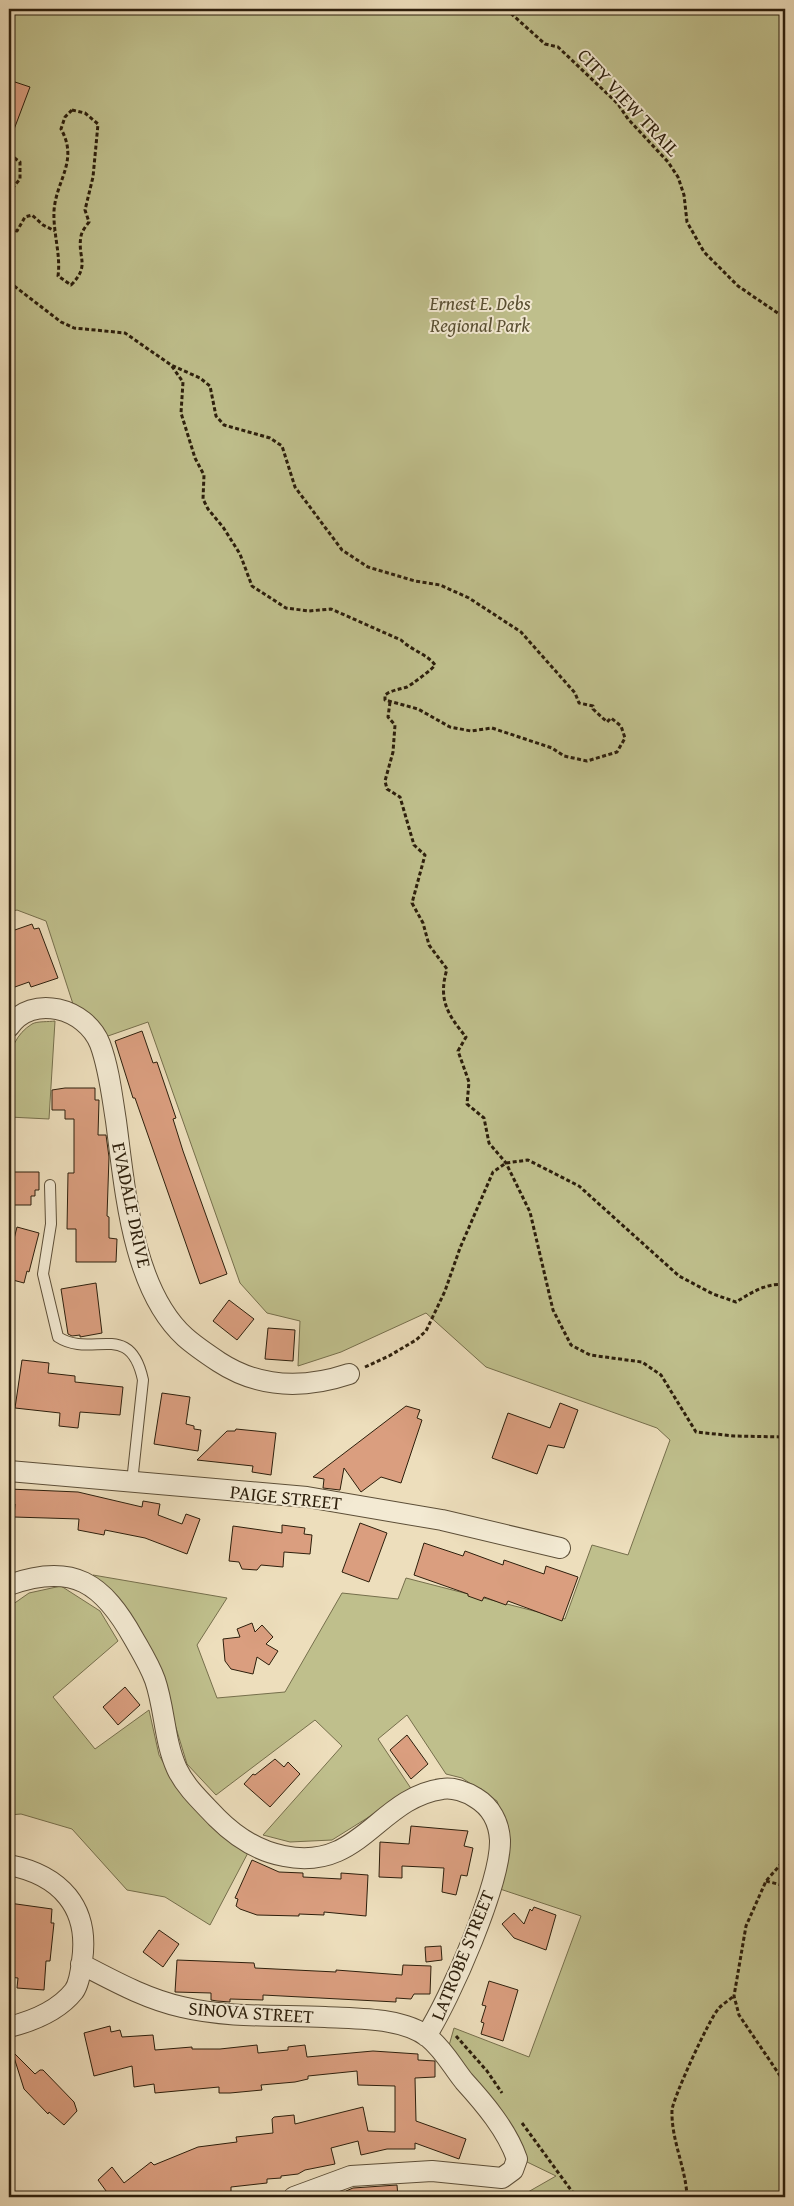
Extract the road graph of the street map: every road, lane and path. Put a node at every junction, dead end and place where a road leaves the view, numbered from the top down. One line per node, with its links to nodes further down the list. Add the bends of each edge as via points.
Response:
1 (506, 9): 7 (path, CITY VIEW TRAIL, via 545,44 558,47 618,104 678,177 687,222 704,252 738,286)
2 (9, 154): 3 (path, via 20,162 20,179)
3 (9, 192)
4 (9, 229): 5 (path, via 17,231 25,217 32,215)
5 (55, 231): 5 (path, via 54,208 64,176 68,142 61,129 72,110 85,113 98,124 93,177 85,210 88,222 81,234 83,260 80,276 71,285 58,276)
6 (9, 282): 8 (path, via 61,322 74,328 125,332)
7 (785, 318)
8 (171, 365): 9 (path, via 183,382 181,413 194,458 204,475 203,499 240,554 252,586 286,608 331,609 400,640 432,660 435,665 409,686 385,695 385,700); 9 (path, via 210,386 216,416 224,426 270,438 282,446 295,487 342,550 386,574 454,589 499,617 539,650 575,693 579,703 593,706 593,710 607,722 611,718 620,726 624,738 617,752 587,761 564,756 532,740 492,728 470,731 450,727 418,709)
9 (390, 702): 11 (path, via 388,717 395,725 385,781 387,789 400,797 414,845 425,855 412,903 423,923 429,945 447,970 442,985 446,1008 466,1037 458,1051 469,1082 467,1104 484,1118 489,1143)
10 (9, 1027): 14 (street, EVADALE DRIVE, via 26,1011 42,1007 59,1009 92,1028 100,1043 110,1082 124,1184 139,1256 153,1293 184,1336 229,1368 252,1379 300,1386)
11 (506, 1163): 13 (path, via 528,1160 579,1186 679,1276 713,1294 736,1302 756,1290); 14 (path, via 494,1172 426,1331 389,1356); 15 (path, via 530,1212 553,1310 571,1345 590,1355 642,1362 661,1375 696,1432 734,1436 783,1437)
12 (50, 1185): 17 (lane, via 51,1224 43,1274 58,1338 75,1344 120,1346 135,1356 140,1369 143,1380)
13 (785, 1285)
14 (349, 1374)
15 (785, 1434)
16 (9, 1471): 17 (street, PAIGE STREET)
17 (132, 1482): 18 (street, PAIGE STREET, via 331,1501 442,1520)
18 (560, 1548)
19 (9, 1585): 27 (street, LATROBE STREET, via 30,1577 64,1576 84,1582 108,1600 125,1622 155,1680 170,1751 178,1771 188,1787 226,1827 252,1846 301,1860 322,1858 355,1842 426,1792 444,1788 460,1791 485,1804 493,1815 500,1842 495,1871 480,1921 439,2016)
20 (785, 1850): 22 (path, via 781,1864)
21 (9, 1865): 24 (street, via 44,1875 74,1905 84,1945)
22 (766, 1881): 23 (path); 25 (path, via 746,1926)
23 (785, 1886)
24 (81, 1964): 26 (street, via 76,1989 60,2005); 27 (street, SINOVA STREET, via 151,1998 182,2007 230,2014 368,2019 396,2024)
25 (734, 1996): 28 (path, via 739,2016); 30 (path, via 718,2009 680,2082 672,2109)
26 (9, 2027)
27 (426, 2036): 29 (street, LATROBE STREET, via 444,2052 496,2121 517,2159 513,2170 502,2178 432,2171 351,2176)
28 (785, 2082)
29 (294, 2197)
30 (687, 2197)

